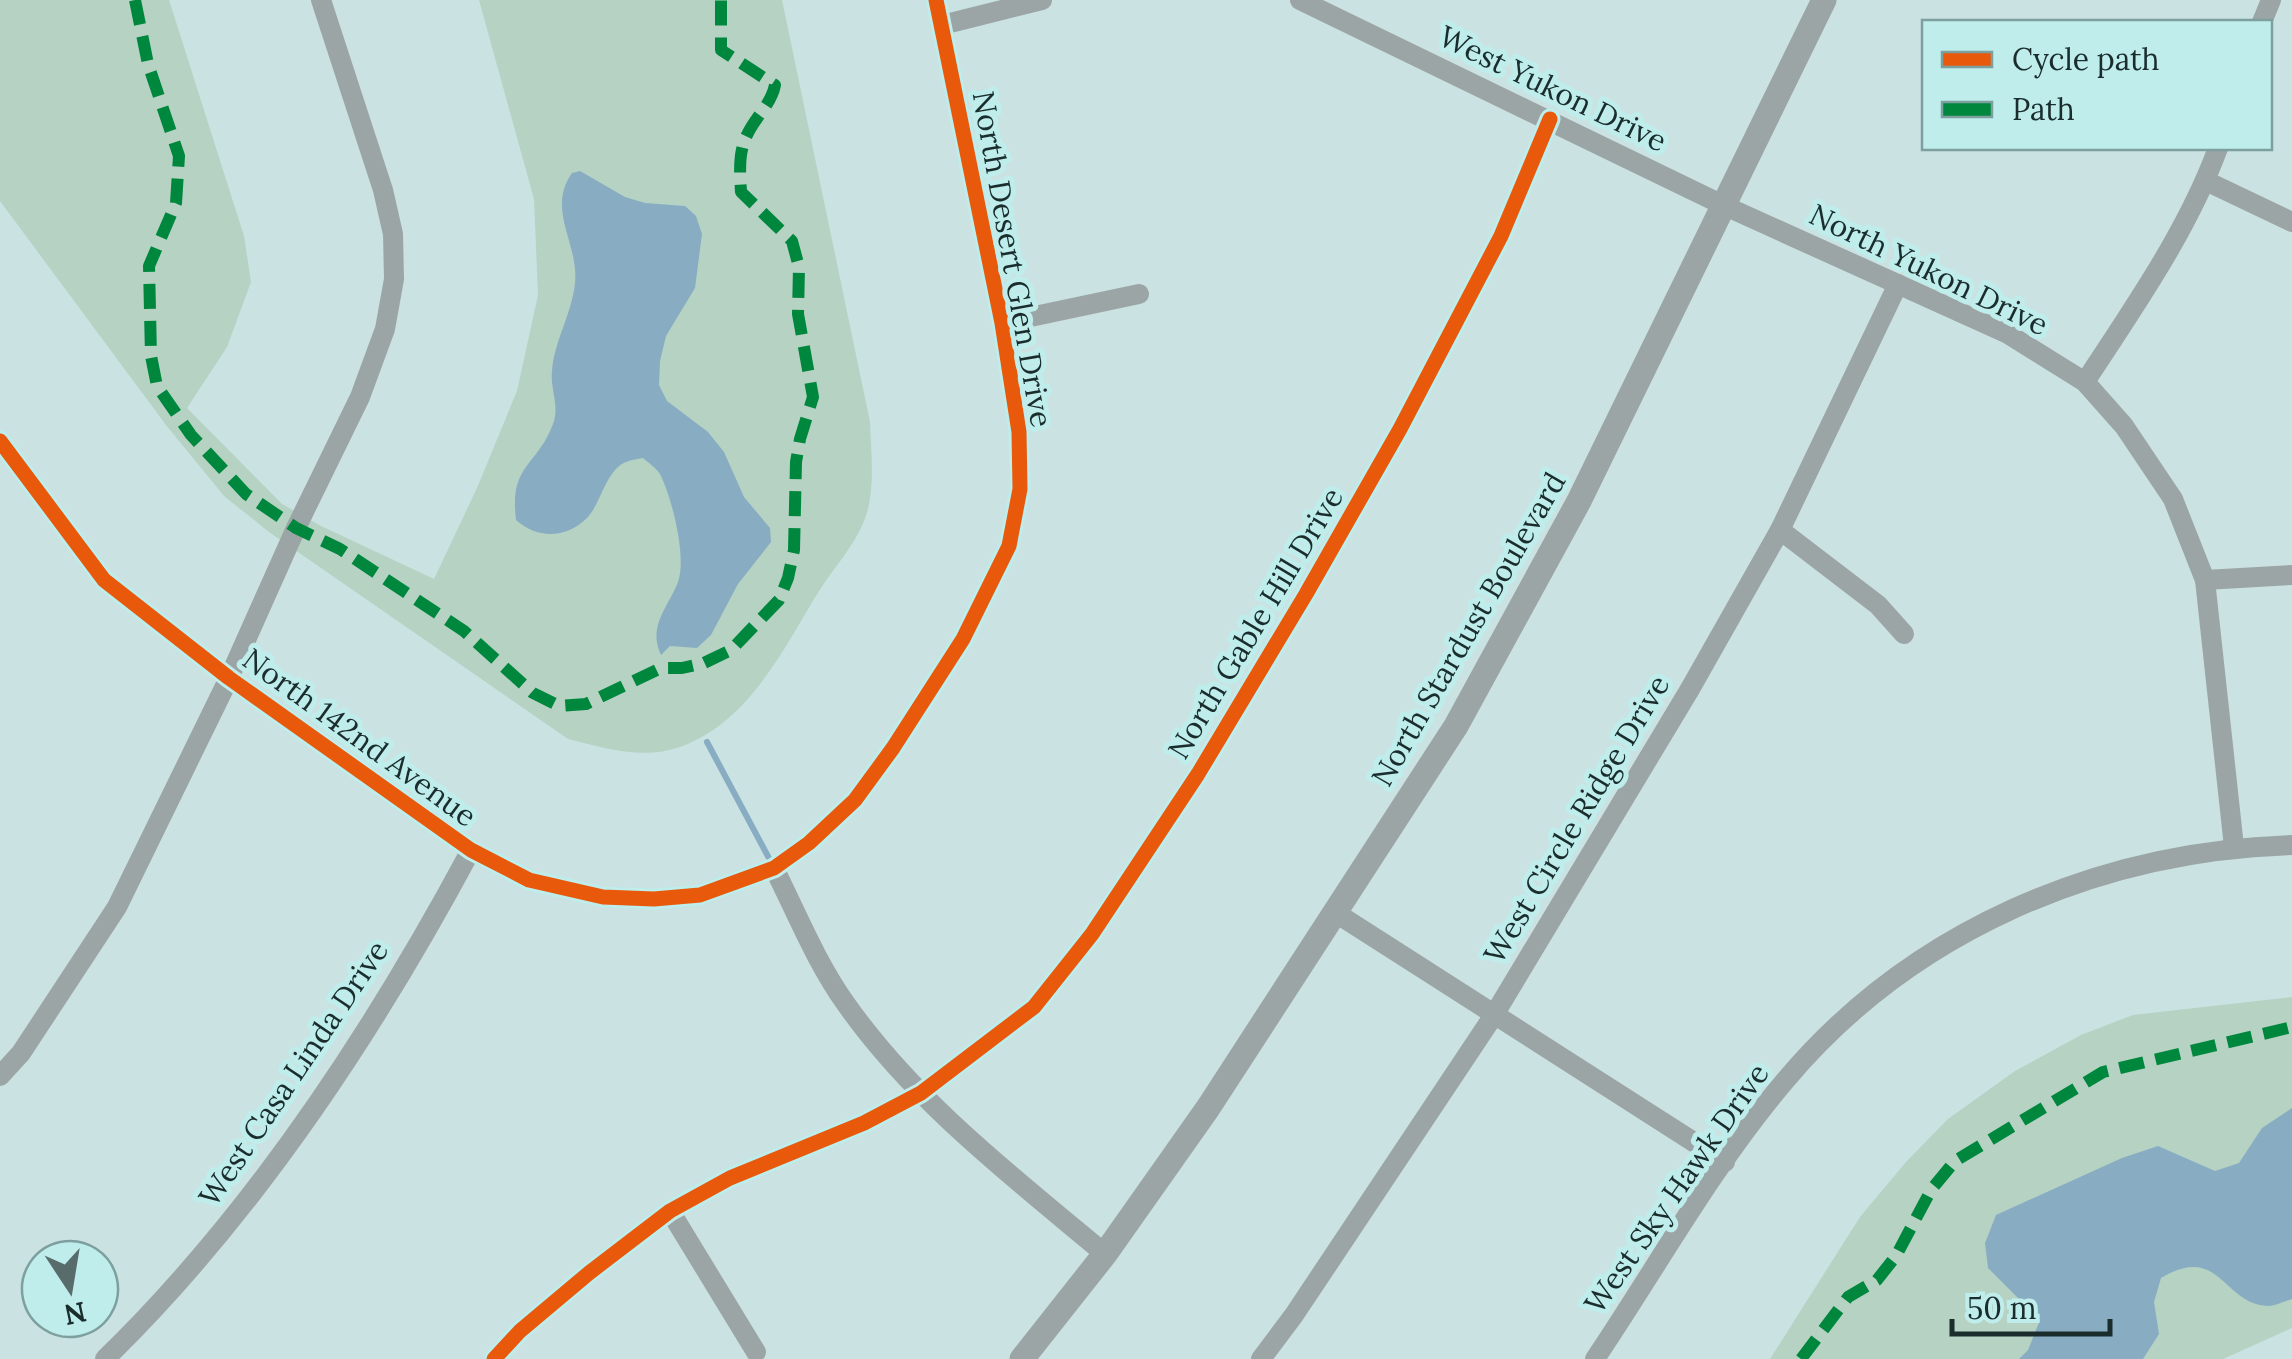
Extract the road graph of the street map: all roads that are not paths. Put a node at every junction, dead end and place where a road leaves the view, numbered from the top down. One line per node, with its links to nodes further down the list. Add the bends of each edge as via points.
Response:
1 (321, 0): 21 (street, via 382,190 394,278 385,330 360,398)
2 (936, 0): 6 (street, North Desert Glen Drive)
3 (1042, 0): 6 (street)
4 (1300, 0): 7 (street, West Yukon Drive)
5 (1824, 0): 10 (street, North Stardust Boulevard)
6 (942, 25): 14 (street, North Desert Glen Drive)
7 (1550, 119): 10 (street, West Yukon Drive); 29 (street, North Gable Hill Drive, via 1501,236 1400,429 1198,774 1092,934 1034,1007)
8 (2217, 150): 9 (street)
9 (2206, 181): 11 (street); 15 (street)
10 (1725, 206): 12 (street, North Yukon Drive); 26 (street, North Stardust Boulevard, via 1580,502 1456,726)
11 (2292, 222)
12 (1898, 284): 15 (street, North Yukon Drive, via 2008,334); 17 (street, West Circle Ridge Drive)
13 (1139, 294): 14 (street)
14 (1002, 323): 25 (street, North Desert Glen Drive, via 1020,432 1020,489 1009,546 963,639 893,748 855,800)
15 (2085, 382): 19 (street, North Yukon Drive, via 2173,499)
16 (0, 441): 21 (street, North 142nd Avenue, via 104,580)
17 (1780, 530): 20 (street, via 1878,605); 27 (street, West Circle Ridge Drive)
18 (2292, 575): 19 (street)
19 (2206, 580): 23 (street, North Yukon Drive)
20 (1904, 634)
21 (229, 678): 24 (street, North 142nd Avenue); 28 (street, via 117,907)
22 (2292, 845): 23 (street, West Sky Hawk Drive)
23 (2234, 847): 30 (street, West Sky Hawk Drive, via 2072,883 1990,918 1910,967 1834,1027 1782,1083)
24 (471, 850): 25 (street, North 142nd Avenue, via 529,880 602,896 700,895); 34 (street, West Casa Linda Drive, via 320,1098 220,1235)
25 (774, 868): 29 (street, via 844,1002)
26 (1336, 913): 27 (street); 32 (street, North Stardust Boulevard)
27 (1494, 1015): 30 (street); 37 (street, West Circle Ridge Drive)
28 (0, 1076)
29 (921, 1094): 31 (street, North Gable Hill Drive); 32 (street)
30 (1725, 1162): 38 (street, West Sky Hawk Drive)
31 (670, 1211): 33 (street); 35 (street, North Gable Hill Drive)
32 (1105, 1254): 36 (street, North Stardust Boulevard)
33 (756, 1352)
34 (105, 1359)
35 (494, 1359)
36 (1022, 1359)
37 (1260, 1359)
38 (1595, 1359)

